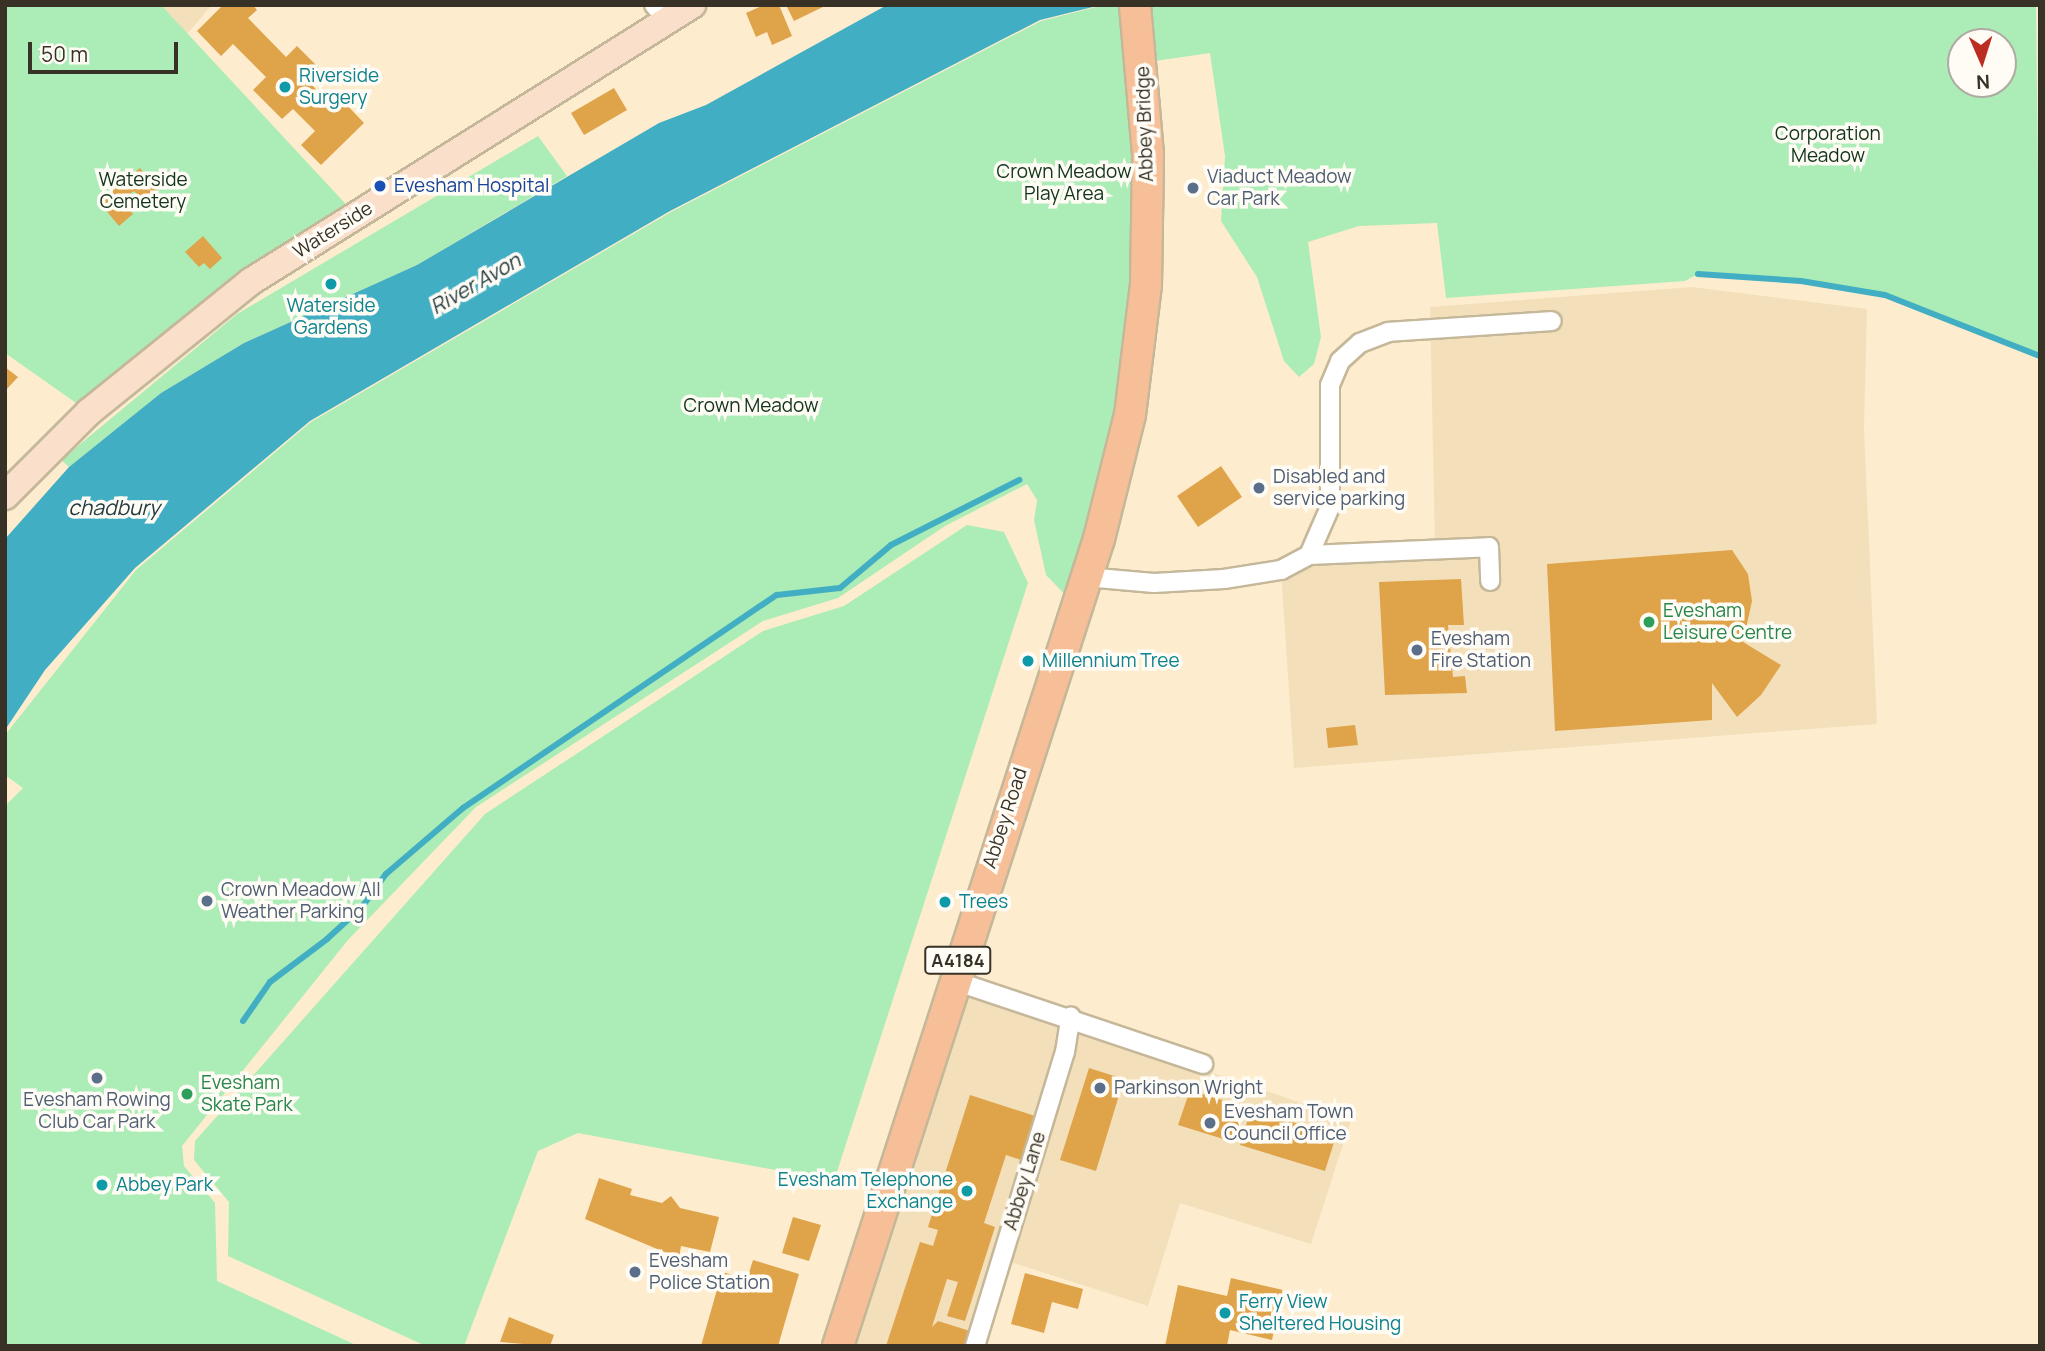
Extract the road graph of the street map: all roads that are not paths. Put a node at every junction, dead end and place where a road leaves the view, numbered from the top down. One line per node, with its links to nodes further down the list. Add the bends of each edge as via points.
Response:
1 (692, 5): 3 (main road, Waterside)
2 (1135, 5): 4 (main road, Abbey Bridge, via 1148,155)
3 (660, 12): 6 (main road, Waterside, via 250,282 79,421)
4 (1146, 285): 8 (main road, Abbey Road / A4184, via 1130,415)
5 (1552, 321): 7 (street, via 1388,332 1360,343 1340,361 1331,385 1330,507)
6 (5, 496)
7 (1309, 555): 8 (street, via 1281,570 1224,579 1154,583); 9 (street, via 1489,547)
8 (1086, 577): 10 (main road, Abbey Road / A4184)
9 (1490, 581)
10 (952, 980): 11 (street); 13 (main road, Abbey Road / A4184)
11 (1071, 1016): 12 (street); 14 (street, Abbey Lane, via 1065,1052)
12 (1203, 1064)
13 (838, 1346)
14 (975, 1346)

